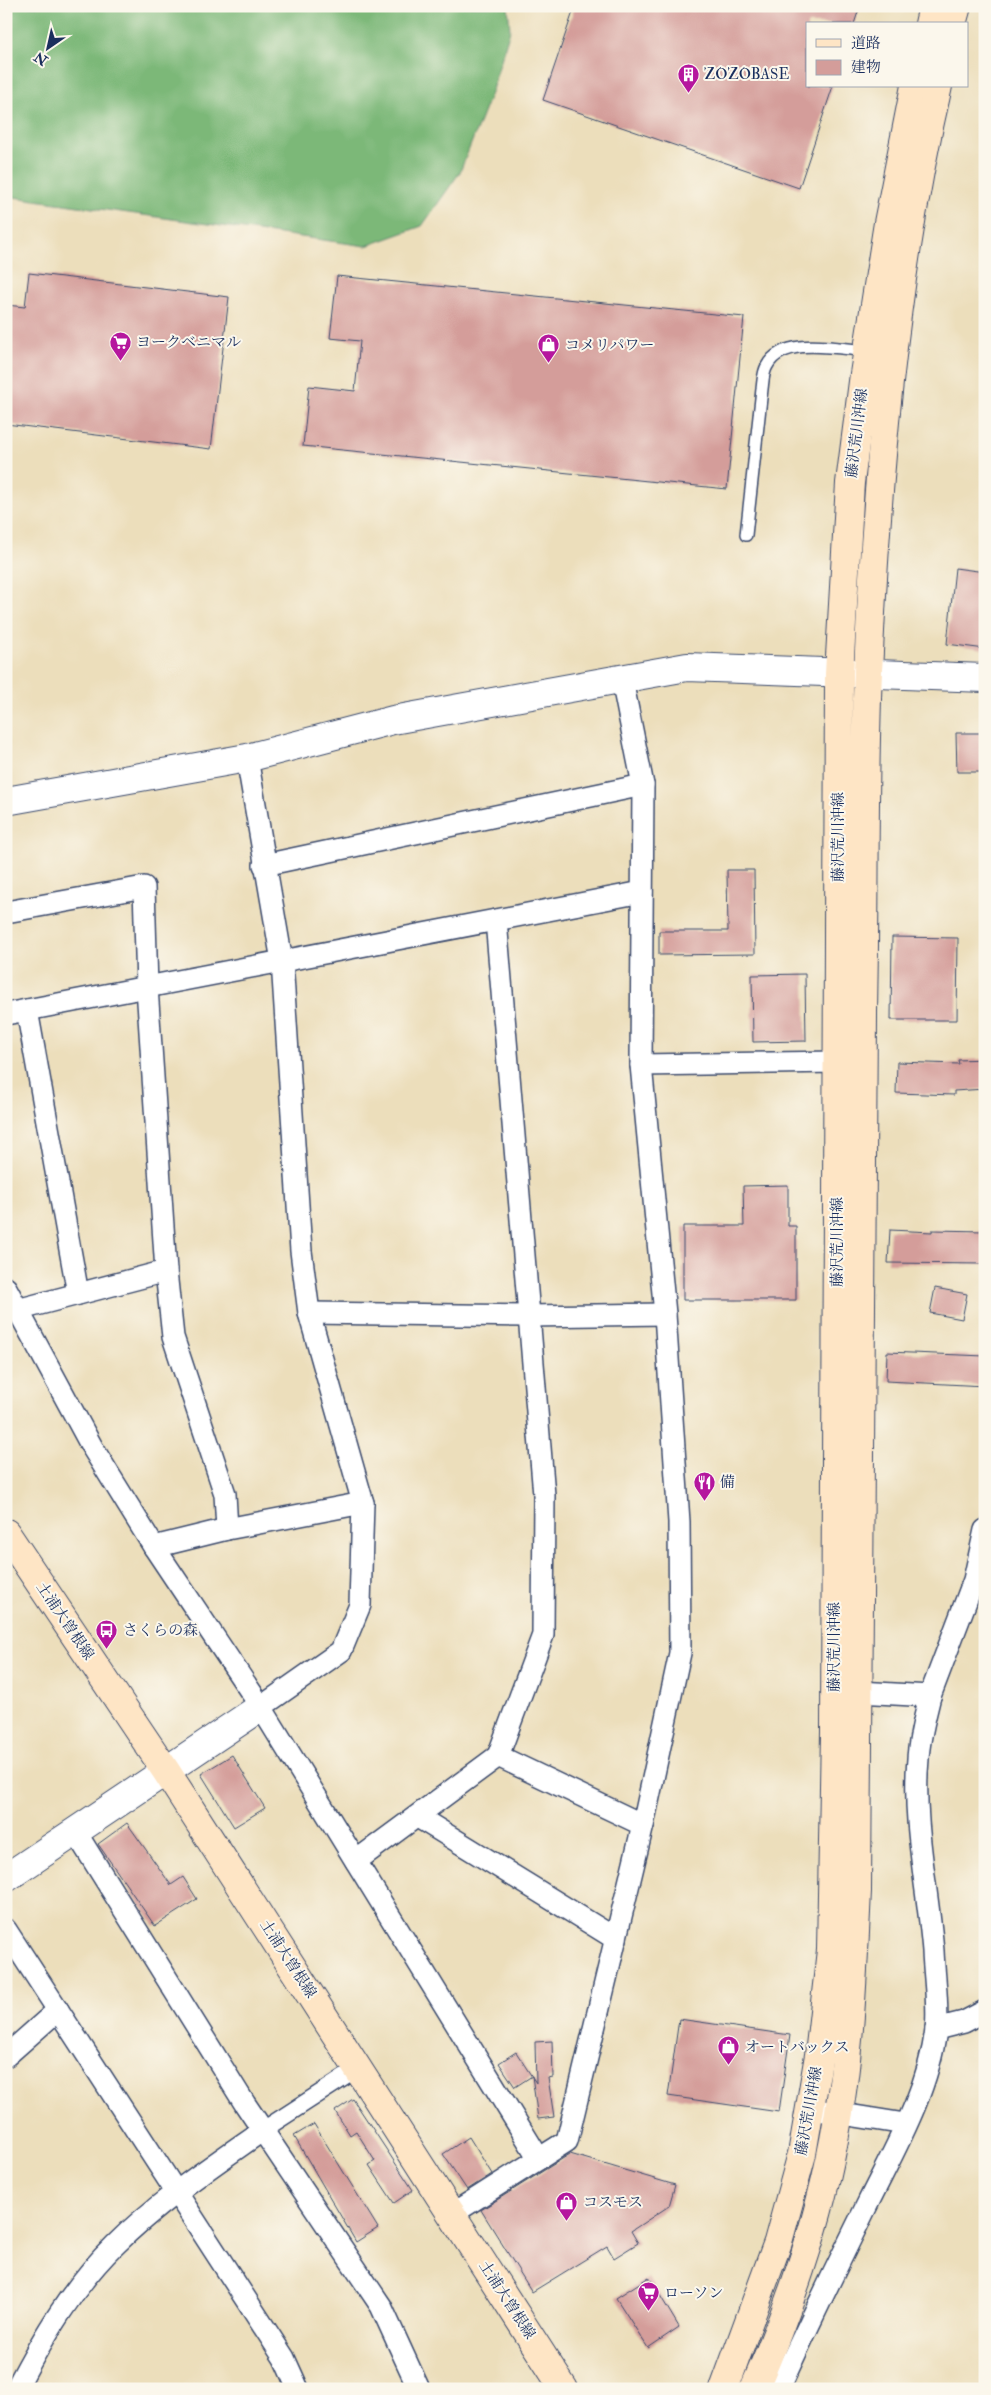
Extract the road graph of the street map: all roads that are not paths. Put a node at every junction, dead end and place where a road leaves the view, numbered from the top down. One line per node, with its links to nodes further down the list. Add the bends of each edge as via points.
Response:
1 (933, 6): 3 (main road)
2 (957, 6): 4 (main road)
3 (929, 22)
4 (953, 22)
5 (915, 88): 7 (main road, 藤沢荒川沖線)
6 (938, 88): 10 (main road, 藤沢荒川沖線, via 912,216 892,358 882,453)
7 (868, 351): 8 (lane, via 801,346 780,352 766,366); 9 (main road, 藤沢荒川沖線, via 850,483)
8 (746, 535)
9 (839, 674): 10 (street); 12 (street, via 687,667); 24 (main road, 藤沢荒川沖線)
10 (868, 674): 11 (street); 38 (main road, 藤沢荒川沖線)
11 (985, 678)
12 (622, 680): 13 (street, via 393,720); 14 (street)
13 (247, 758): 15 (street); 16 (street)
14 (643, 785): 16 (street); 17 (street)
15 (6, 801)
16 (264, 866): 20 (street)
17 (642, 892): 19 (street); 25 (street)
18 (6, 912): 21 (street, via 144,888)
19 (496, 920): 20 (street); 32 (street)
20 (282, 961): 21 (street); 30 (street, via 301,1251)
21 (147, 987): 22 (street); 26 (street)
22 (27, 1010): 23 (street); 28 (street)
23 (6, 1014)
24 (838, 1062): 25 (street); 55 (main road, 藤沢荒川沖線, via 831,1950)
25 (641, 1065): 31 (street)
26 (166, 1271): 28 (street); 34 (street, via 173,1337 225,1494)
27 (6, 1288): 29 (street)
28 (78, 1294): 29 (street)
29 (17, 1310): 37 (street, via 92,1447)
30 (309, 1314): 32 (street); 33 (street)
31 (665, 1314): 32 (street); 44 (street, via 679,1522 680,1653)
32 (528, 1316): 41 (street, via 544,1495 543,1635)
33 (363, 1503): 34 (street); 40 (street, via 360,1605 341,1651)
34 (227, 1530): 37 (street)
35 (985, 1530): 39 (street, via 974,1580)
36 (6, 1533): 42 (main road, 土浦大曽根線)
37 (154, 1547): 40 (street)
38 (858, 1692): 39 (street); 56 (main road, 藤沢荒川沖線, via 853,1981)
39 (930, 1696): 52 (street, via 917,1760)
40 (261, 1707): 42 (street); 46 (street)
41 (498, 1756): 43 (street); 44 (street)
42 (166, 1771): 45 (street); 61 (main road, 土浦大曽根線)
43 (418, 1817): 46 (street); 49 (street)
44 (643, 1825): 49 (street)
45 (75, 1831): 47 (street); 58 (street)
46 (356, 1861): 59 (street)
47 (6, 1878)
48 (6, 1930): 50 (street)
49 (616, 1939): 59 (street, via 566,2141)
50 (58, 2010): 53 (street); 60 (street)
51 (985, 2011): 52 (street, via 964,2022)
52 (936, 2029): 57 (street, via 929,2063)
53 (6, 2056)
54 (348, 2074): 58 (street)
55 (811, 2109): 56 (street); 66 (main road, 藤沢荒川沖線, via 778,2242)
56 (839, 2112): 57 (street); 67 (main road, 藤沢荒川沖線, via 801,2271)
57 (905, 2124): 68 (street)
58 (263, 2130): 60 (street); 64 (street, via 381,2306)
59 (538, 2157): 61 (street)
60 (177, 2191): 62 (street, via 284,2358); 63 (street, via 115,2245 70,2298 38,2346)
61 (452, 2214): 65 (main road, 土浦大曽根線)
62 (289, 2384)
63 (16, 2389)
64 (419, 2389)
65 (564, 2389)
66 (724, 2389)
67 (754, 2389)
68 (779, 2389)

